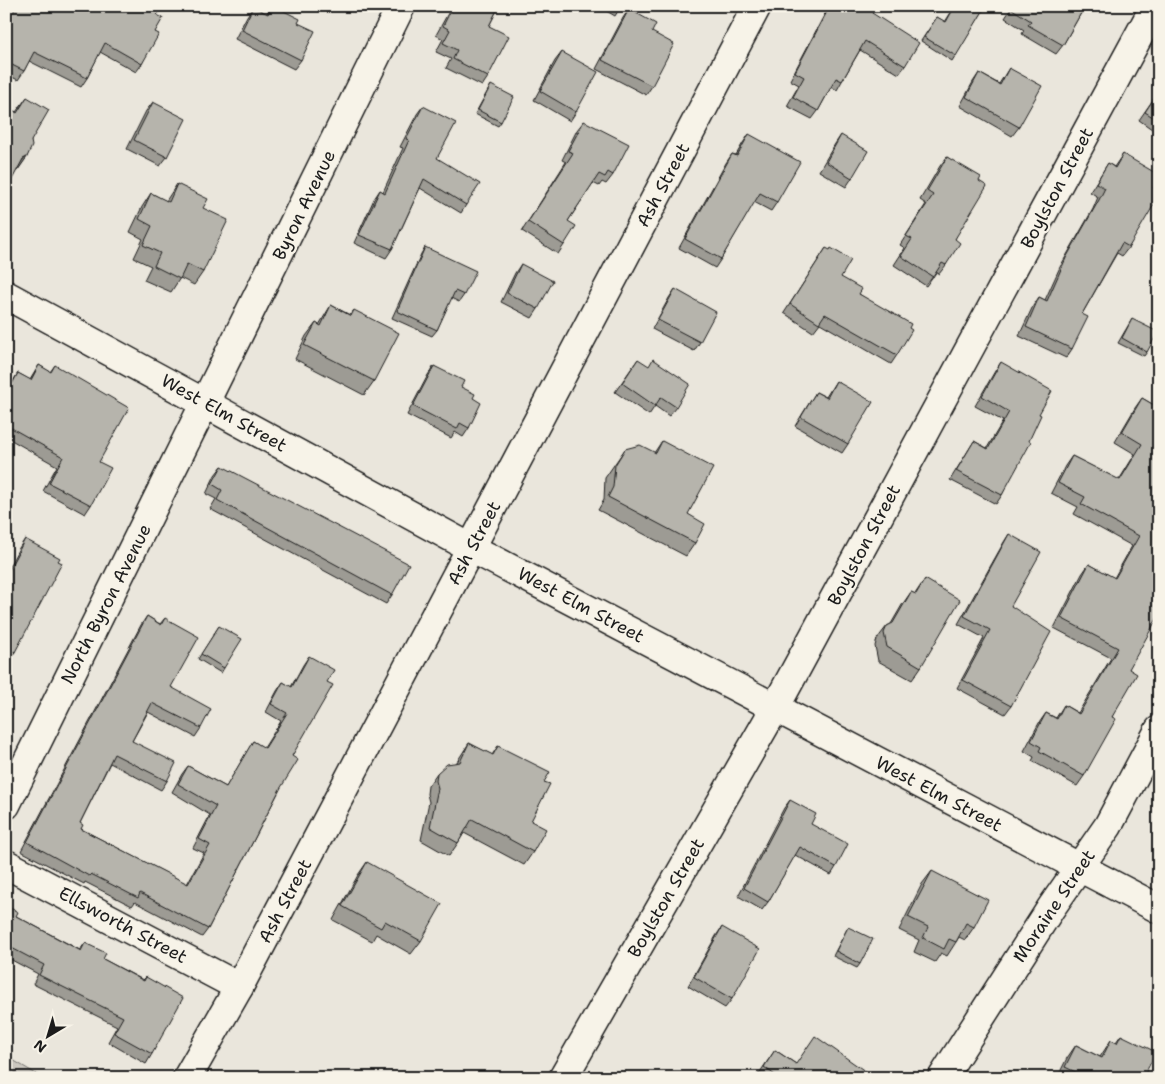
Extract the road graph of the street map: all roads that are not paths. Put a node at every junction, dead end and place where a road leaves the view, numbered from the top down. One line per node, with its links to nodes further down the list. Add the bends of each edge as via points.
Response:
1 (401, 6): 5 (street, Byron Avenue)
2 (757, 6): 6 (street, Ash Street)
3 (1156, 6): 7 (street, Boylston Street)
4 (6, 295): 5 (street, West Elm Street)
5 (206, 404): 6 (street, West Elm Street); 9 (street, North Byron Avenue)
6 (472, 548): 7 (street, West Elm Street); 13 (street, Ash Street)
7 (775, 708): 11 (street, West Elm Street); 15 (street, Boylston Street)
8 (1159, 730): 11 (street, Moraine Street, via 1108,826)
9 (6, 804)
10 (6, 864): 13 (street, Ellsworth Street)
11 (1079, 867): 12 (street, West Elm Street); 16 (street, Moraine Street)
12 (1159, 909)
13 (239, 987): 14 (street, Ash Street)
14 (187, 1078)
15 (563, 1078)
16 (942, 1078)

